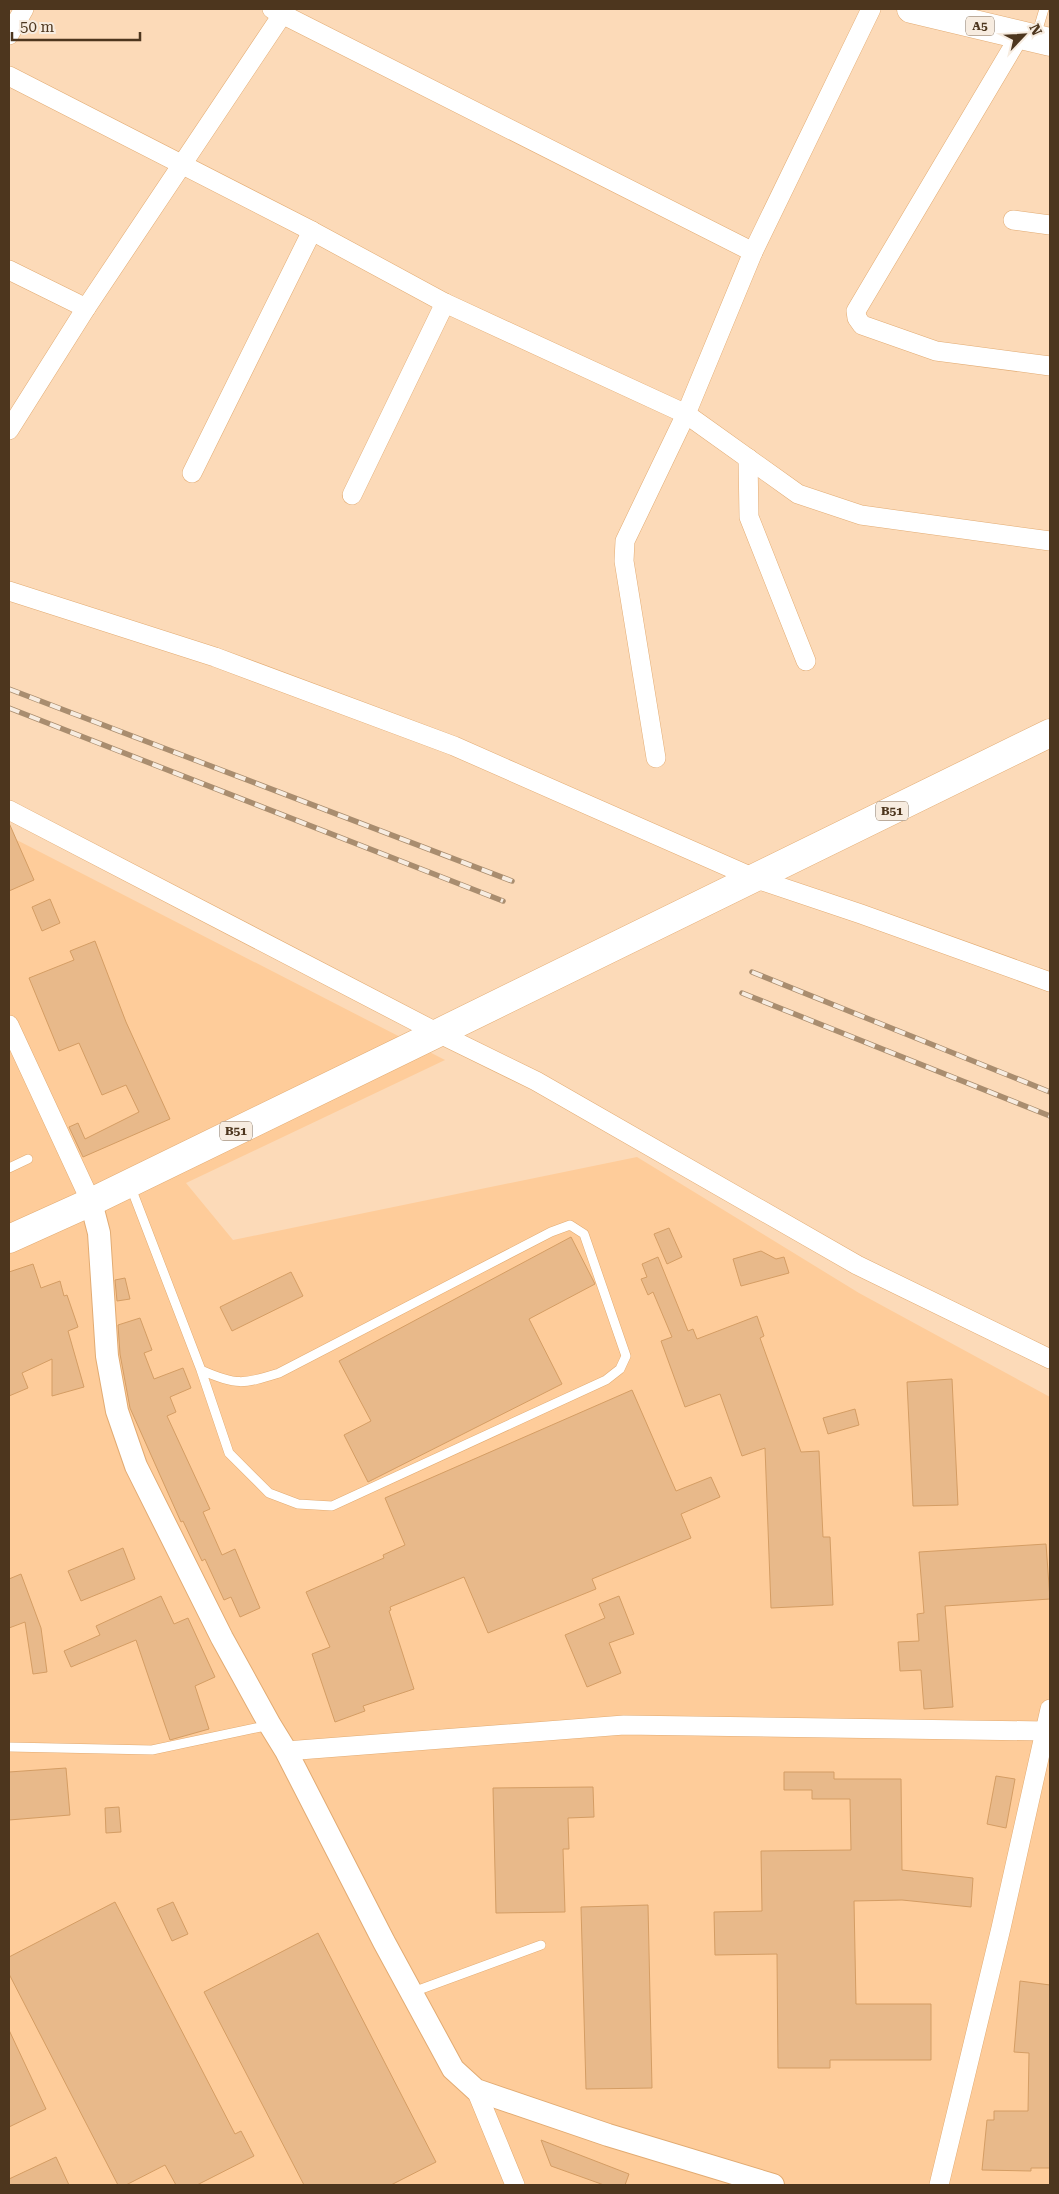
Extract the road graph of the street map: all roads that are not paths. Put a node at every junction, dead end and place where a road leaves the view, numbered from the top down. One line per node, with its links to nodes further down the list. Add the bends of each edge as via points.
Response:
1 (24, 9): 6 (street)
2 (871, 9): 13 (street)
3 (911, 9): 7 (highway, A5)
4 (1044, 9): 7 (lane)
5 (280, 11): 9 (street); 13 (street)
6 (9, 35)
7 (1035, 39): 17 (street, via 856,311 862,325 936,351)
8 (9, 76): 9 (street)
9 (183, 165): 12 (street); 16 (street)
10 (1013, 220): 11 (street)
11 (1050, 224)
12 (312, 231): 15 (street); 21 (street)
13 (753, 252): 18 (street)
14 (9, 270): 16 (street)
15 (446, 303): 18 (street); 22 (street)
16 (86, 308): 19 (street)
17 (1050, 366)
18 (686, 414): 20 (street); 27 (street, via 625,542 624,561)
19 (9, 430)
20 (748, 458): 23 (street, via 798,494 861,515); 25 (street, via 750,517)
21 (192, 473)
22 (352, 494)
23 (1050, 542)
24 (9, 591): 29 (street, via 215,657 454,746)
25 (806, 661)
26 (1050, 733): 29 (highway, B51)
27 (656, 758)
28 (9, 810): 32 (street)
29 (754, 878): 30 (street); 32 (highway, B51)
30 (1050, 982)
31 (9, 1025): 36 (street)
32 (438, 1033): 35 (highway, B51); 38 (street, via 536,1081 857,1265)
33 (28, 1158): 34 (lane)
34 (9, 1168)
35 (129, 1183): 36 (highway, B51); 39 (lane)
36 (91, 1202): 37 (highway, B51); 41 (street, via 99,1233 107,1356 117,1411 136,1466 222,1638)
37 (9, 1239)
38 (1050, 1359)
39 (202, 1370): 39 (lane, via 227,1381 250,1382 279,1373 570,1225 584,1234 626,1356 620,1369 606,1380 332,1506 298,1504 269,1492 228,1453)
40 (1050, 1709): 42 (street)
41 (270, 1725): 43 (lane, via 152,1750); 44 (street)
42 (1047, 1732): 44 (street, via 624,1725); 50 (street)
43 (9, 1747)
44 (286, 1751): 46 (street)
45 (541, 1945): 46 (lane)
46 (411, 1993): 47 (street, via 454,2069)
47 (476, 2090): 48 (street); 49 (street, via 608,2135)
48 (515, 2185)
49 (773, 2185)
50 (939, 2185)

